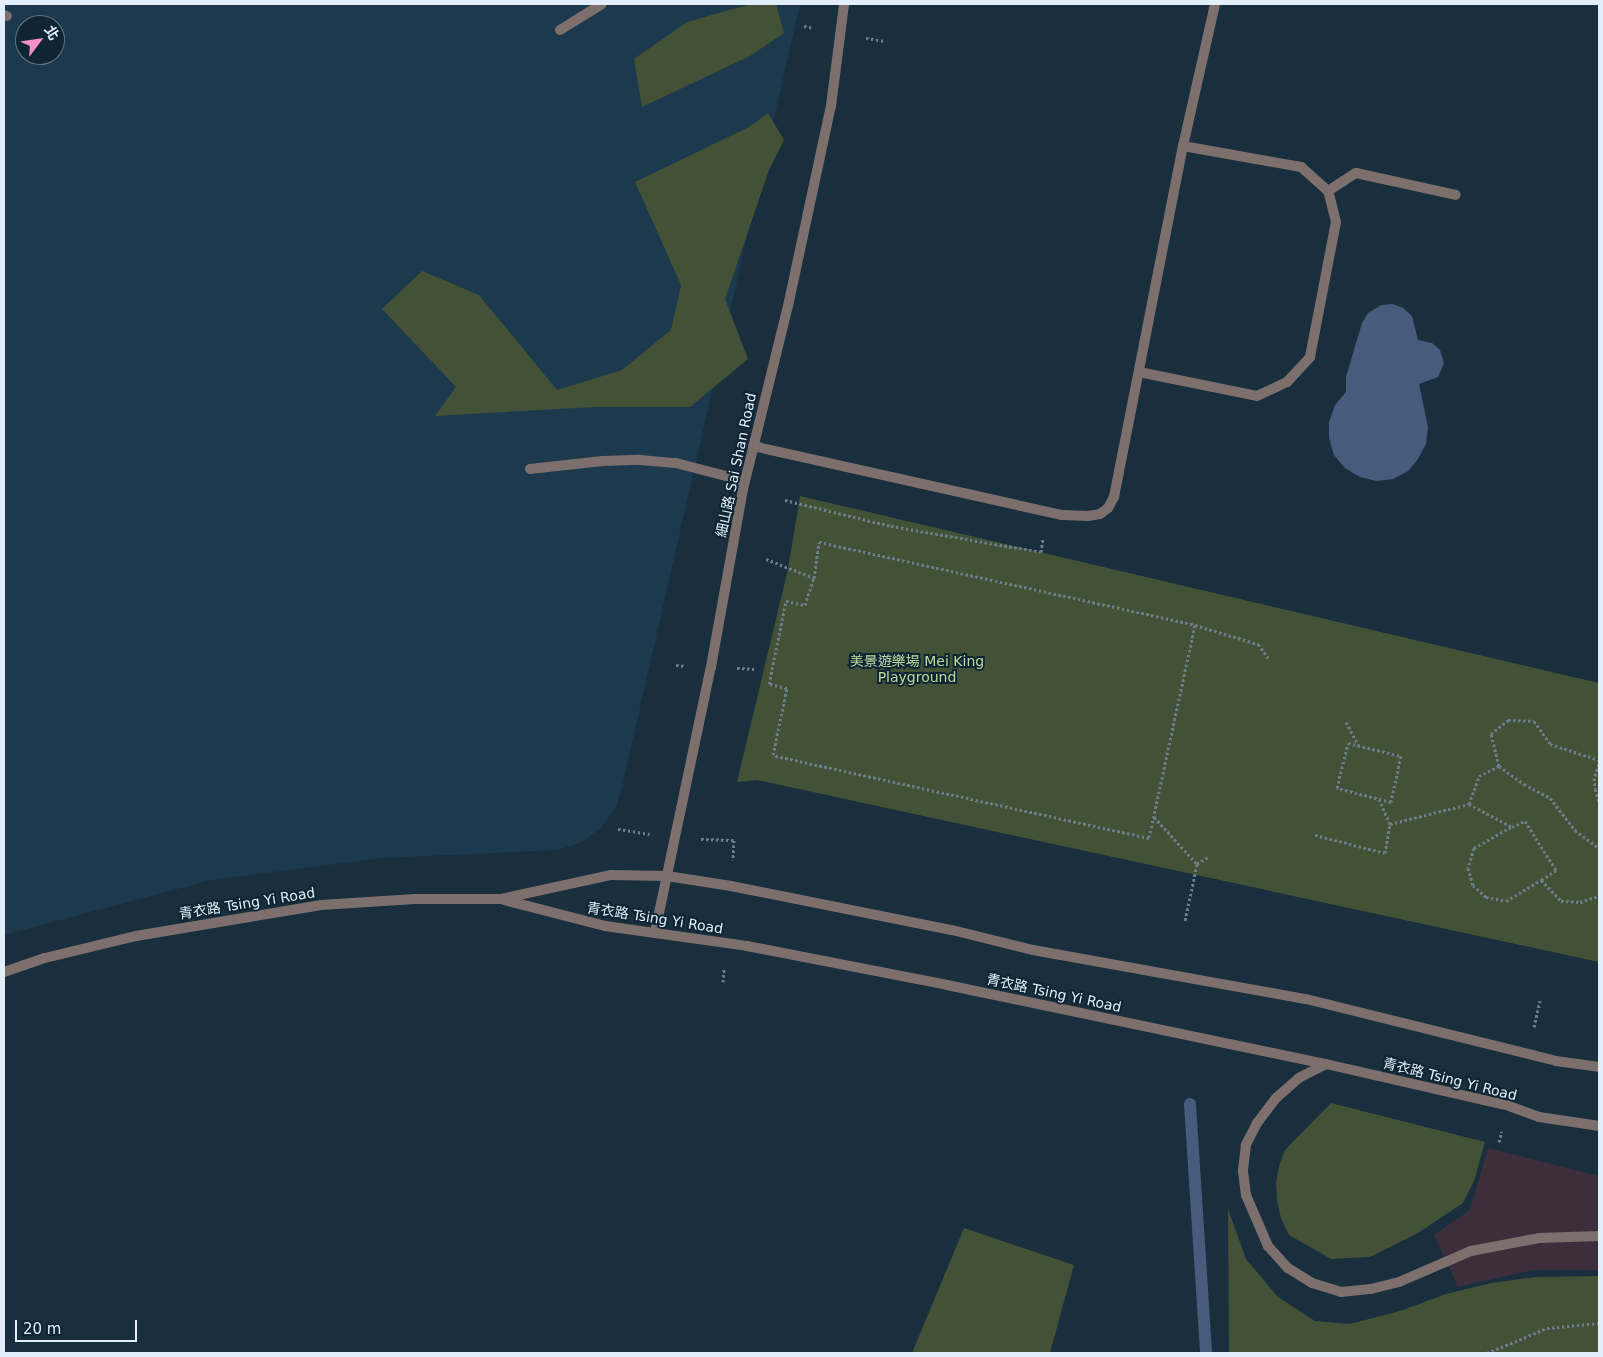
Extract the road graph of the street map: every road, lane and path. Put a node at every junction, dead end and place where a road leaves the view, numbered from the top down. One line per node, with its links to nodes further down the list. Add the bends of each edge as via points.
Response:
1 (602, 4): 4 (street)
2 (844, 4): 9 (street, 細山路 Sai Shan Road, via 830,106 788,306)
3 (1215, 4): 5 (street)
4 (560, 30)
5 (1183, 146): 6 (street, via 1301,167); 8 (street)
6 (1328, 191): 7 (street, via 1356,173); 8 (street, via 1336,222 1310,357 1287,382 1257,396)
7 (1456, 195)
8 (1140, 372): 13 (street, via 1114,496 1108,508 1100,514 1088,516)
9 (753, 446): 11 (street, 細山路 Sai Shan Road); 13 (street)
10 (530, 469): 11 (street, via 640,460 676,463)
11 (744, 481): 33 (street, 細山路 Sai Shan Road, via 711,667)
12 (785, 500): 13 (path, via 891,526 1041,552)
13 (1046, 512)
14 (766, 560): 15 (path)
15 (814, 578): 16 (path, via 819,542); 26 (path, via 805,606 786,602 769,684 787,688 773,755 1149,838)
16 (1194, 625): 17 (path, via 1258,644); 26 (path)
17 (1268, 658)
18 (1346, 722): 19 (path)
19 (1360, 746): 23 (path, via 1348,743 1337,788); 23 (path, via 1401,756 1391,802)
20 (1599, 760): 22 (path, via 1550,744 1534,721 1508,720 1491,734)
21 (1599, 764): 24 (path, via 1594,778)
22 (1499, 766): 25 (path, via 1479,776); 30 (path, via 1550,798 1575,830)
23 (1378, 798): 27 (path)
24 (1599, 801)
25 (1469, 804): 27 (path); 28 (path)
26 (1154, 817): 32 (path)
27 (1390, 824): 29 (path, via 1384,853)
28 (1512, 827): 34 (path, via 1525,821 1556,870); 34 (path, via 1474,848 1468,868 1473,885 1486,897 1506,901)
29 (1315, 836)
30 (1599, 848)
31 (1210, 856): 32 (path)
32 (1197, 864): 37 (path)
33 (667, 876): 36 (street, 青衣路 Tsing Yi Road, via 611,874); 38 (street, 細山路 Sai Shan Road); 41 (street, 青衣路 Tsing Yi Road, via 952,930 1033,950 1306,999 1556,1062)
34 (1541, 880): 35 (path, via 1560,900 1580,902)
35 (1599, 896)
36 (500, 899): 38 (street, 青衣路 Tsing Yi Road, via 605,926); 39 (street, 青衣路 Tsing Yi Road, via 415,899 322,905 136,936 44,958)
37 (1185, 921)
38 (655, 932): 40 (street, 青衣路 Tsing Yi Road, via 947,984)
39 (4, 972)
40 (1326, 1064): 42 (street, 青衣路 Tsing Yi Road, via 1509,1106 1539,1117); 43 (street, via 1299,1078 1276,1098 1246,1146 1243,1171 1246,1195 1268,1246 1288,1268 1312,1283 1341,1292 1372,1289 1400,1282 1471,1251 1539,1238)
41 (1599, 1067)
42 (1599, 1126)
43 (1599, 1236)
44 (1599, 1323): 45 (path, via 1547,1328)
45 (1487, 1353)

